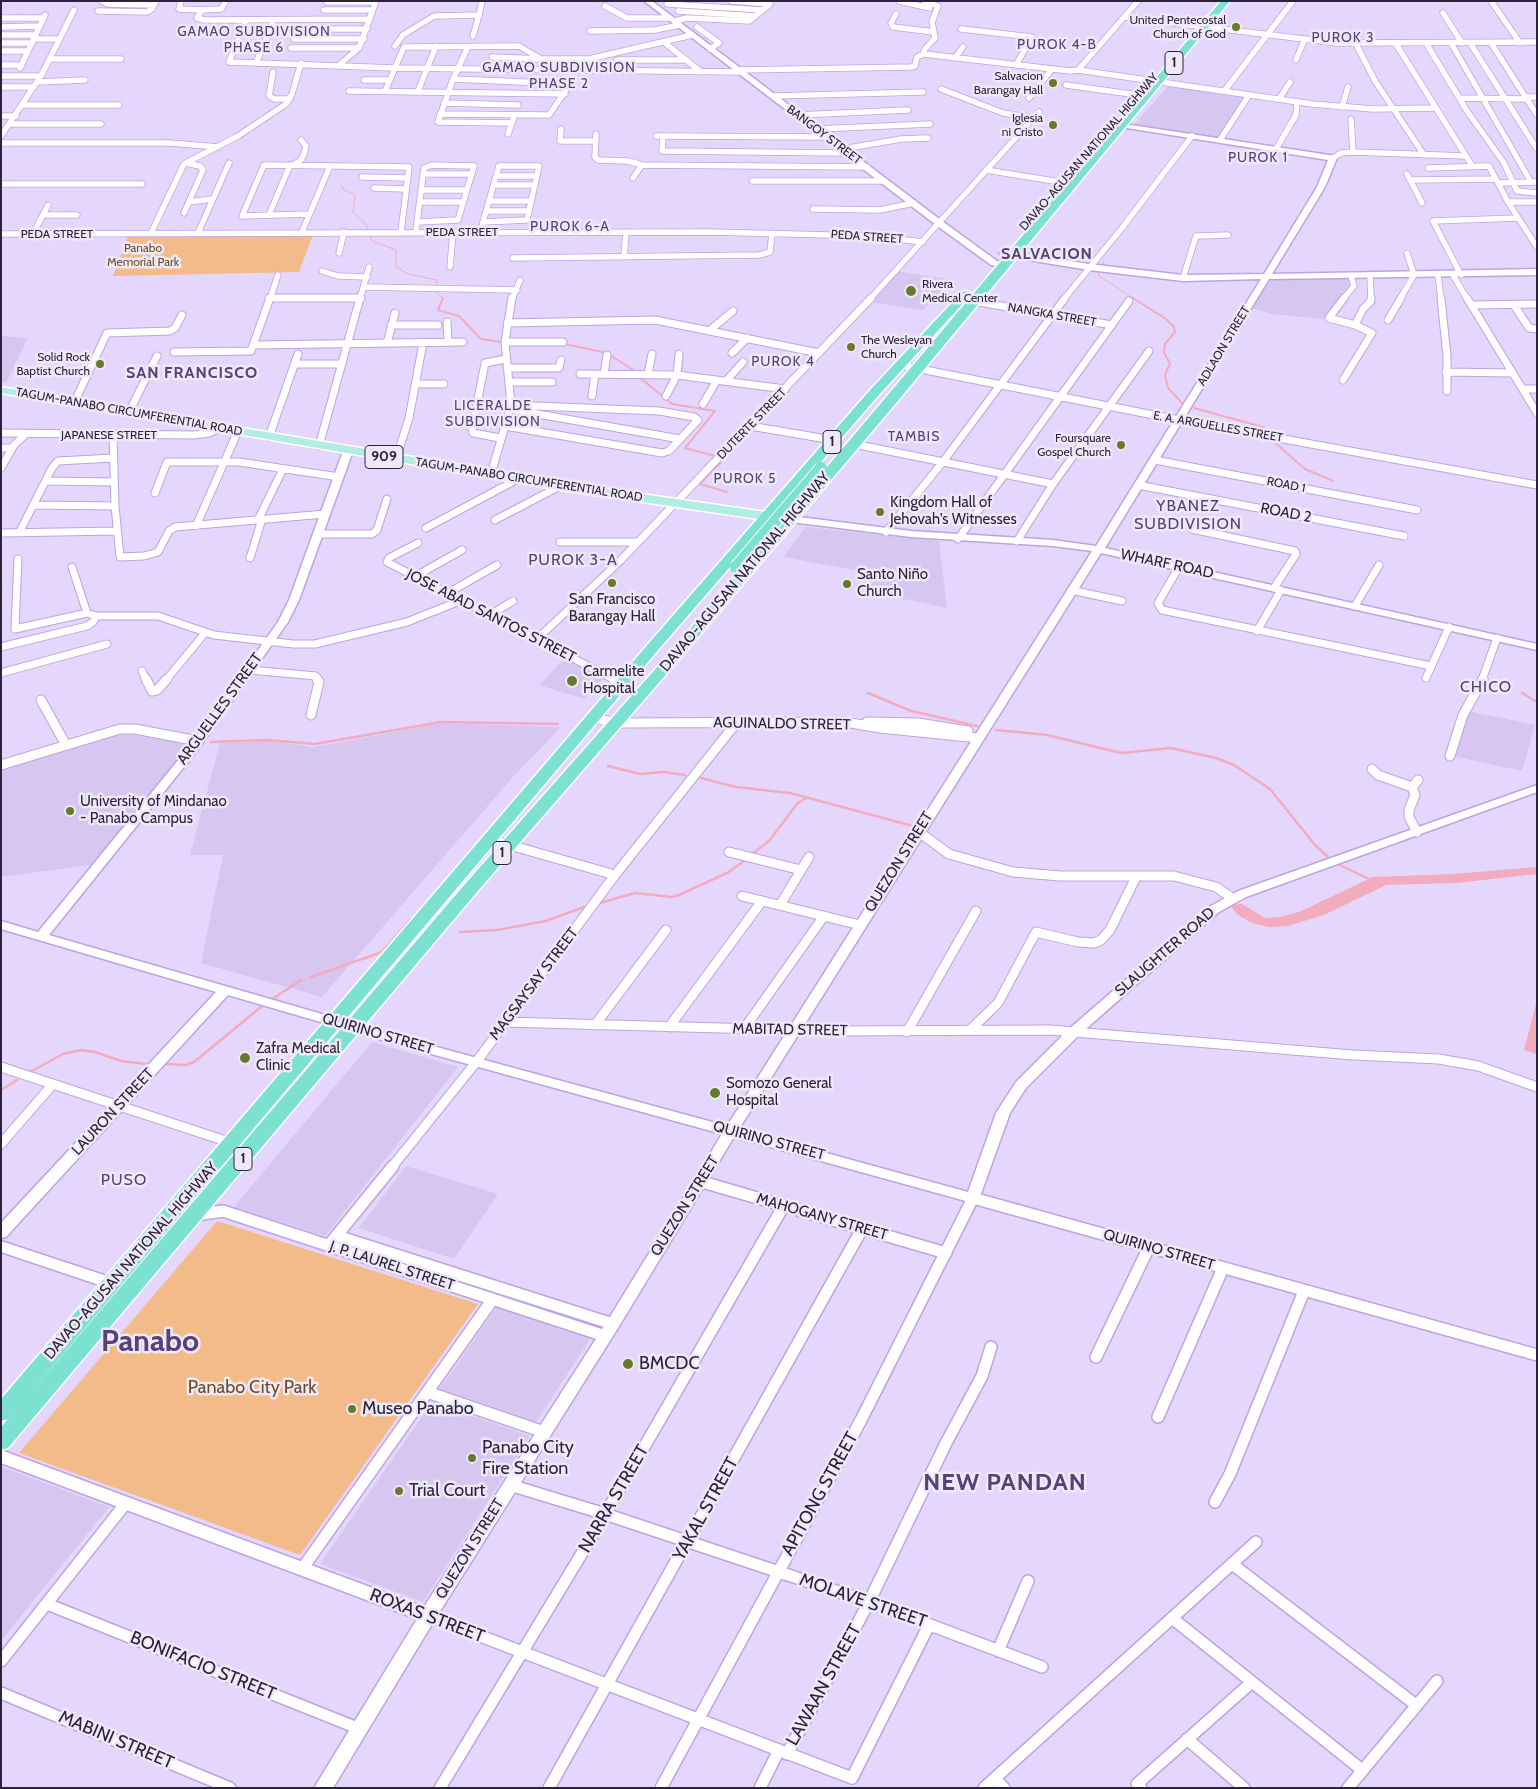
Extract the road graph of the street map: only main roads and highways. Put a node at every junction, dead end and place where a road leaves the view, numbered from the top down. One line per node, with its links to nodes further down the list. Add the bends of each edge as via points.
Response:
1 (1218, 1): 3 (highway, DAVAO-AGUSAN NATIONAL HIGHWAY / 1)
2 (1226, 1): 3 (highway, DAVAO-AGUSAN NATIONAL HIGHWAY / 1)
3 (1200, 27): 4 (highway, DAVAO-AGUSAN NATIONAL HIGHWAY / 1)
4 (967, 300): 5 (highway, DAVAO-AGUSAN NATIONAL HIGHWAY / 1); 6 (highway, DAVAO-AGUSAN NATIONAL HIGHWAY / 1)
5 (944, 317): 6 (highway); 7 (highway, DAVAO-AGUSAN NATIONAL HIGHWAY / 1)
6 (958, 320): 8 (highway, DAVAO-AGUSAN NATIONAL HIGHWAY / 1)
7 (899, 366): 9 (highway, DAVAO-AGUSAN NATIONAL HIGHWAY / 1); 11 (highway, DAVAO-AGUSAN NATIONAL HIGHWAY / 1)
8 (917, 370): 9 (highway, DAVAO-AGUSAN NATIONAL HIGHWAY / 1); 12 (highway, DAVAO-AGUSAN NATIONAL HIGHWAY / 1)
9 (891, 387): 13 (highway, DAVAO-AGUSAN NATIONAL HIGHWAY / 1, bridge)
10 (1, 390): 11 (main road, TAGUM-PANABO CIRCUMFERENTIAL ROAD / 909, via 560,486)
11 (767, 516): 12 (main road, TAGUM-PANABO CIRCUMFERENTIAL ROAD / 909); 14 (highway, DAVAO-AGUSAN NATIONAL HIGHWAY / 1)
12 (791, 519): 15 (highway, DAVAO-AGUSAN NATIONAL HIGHWAY / 1)
13 (661, 655): 14 (highway, DAVAO-AGUSAN NATIONAL HIGHWAY / 1); 15 (highway, DAVAO-AGUSAN NATIONAL HIGHWAY / 1)
14 (626, 680): 16 (highway, DAVAO-AGUSAN NATIONAL HIGHWAY / 1)
15 (653, 680): 18 (highway, DAVAO-AGUSAN NATIONAL HIGHWAY / 1)
16 (112, 1284): 17 (highway, DAVAO-AGUSAN NATIONAL HIGHWAY / 1)
17 (62, 1342): 18 (highway); 19 (highway, DAVAO-AGUSAN NATIONAL HIGHWAY / 1)
18 (81, 1349): 20 (highway, DAVAO-AGUSAN NATIONAL HIGHWAY / 1)
19 (1, 1413)
20 (1, 1442)

